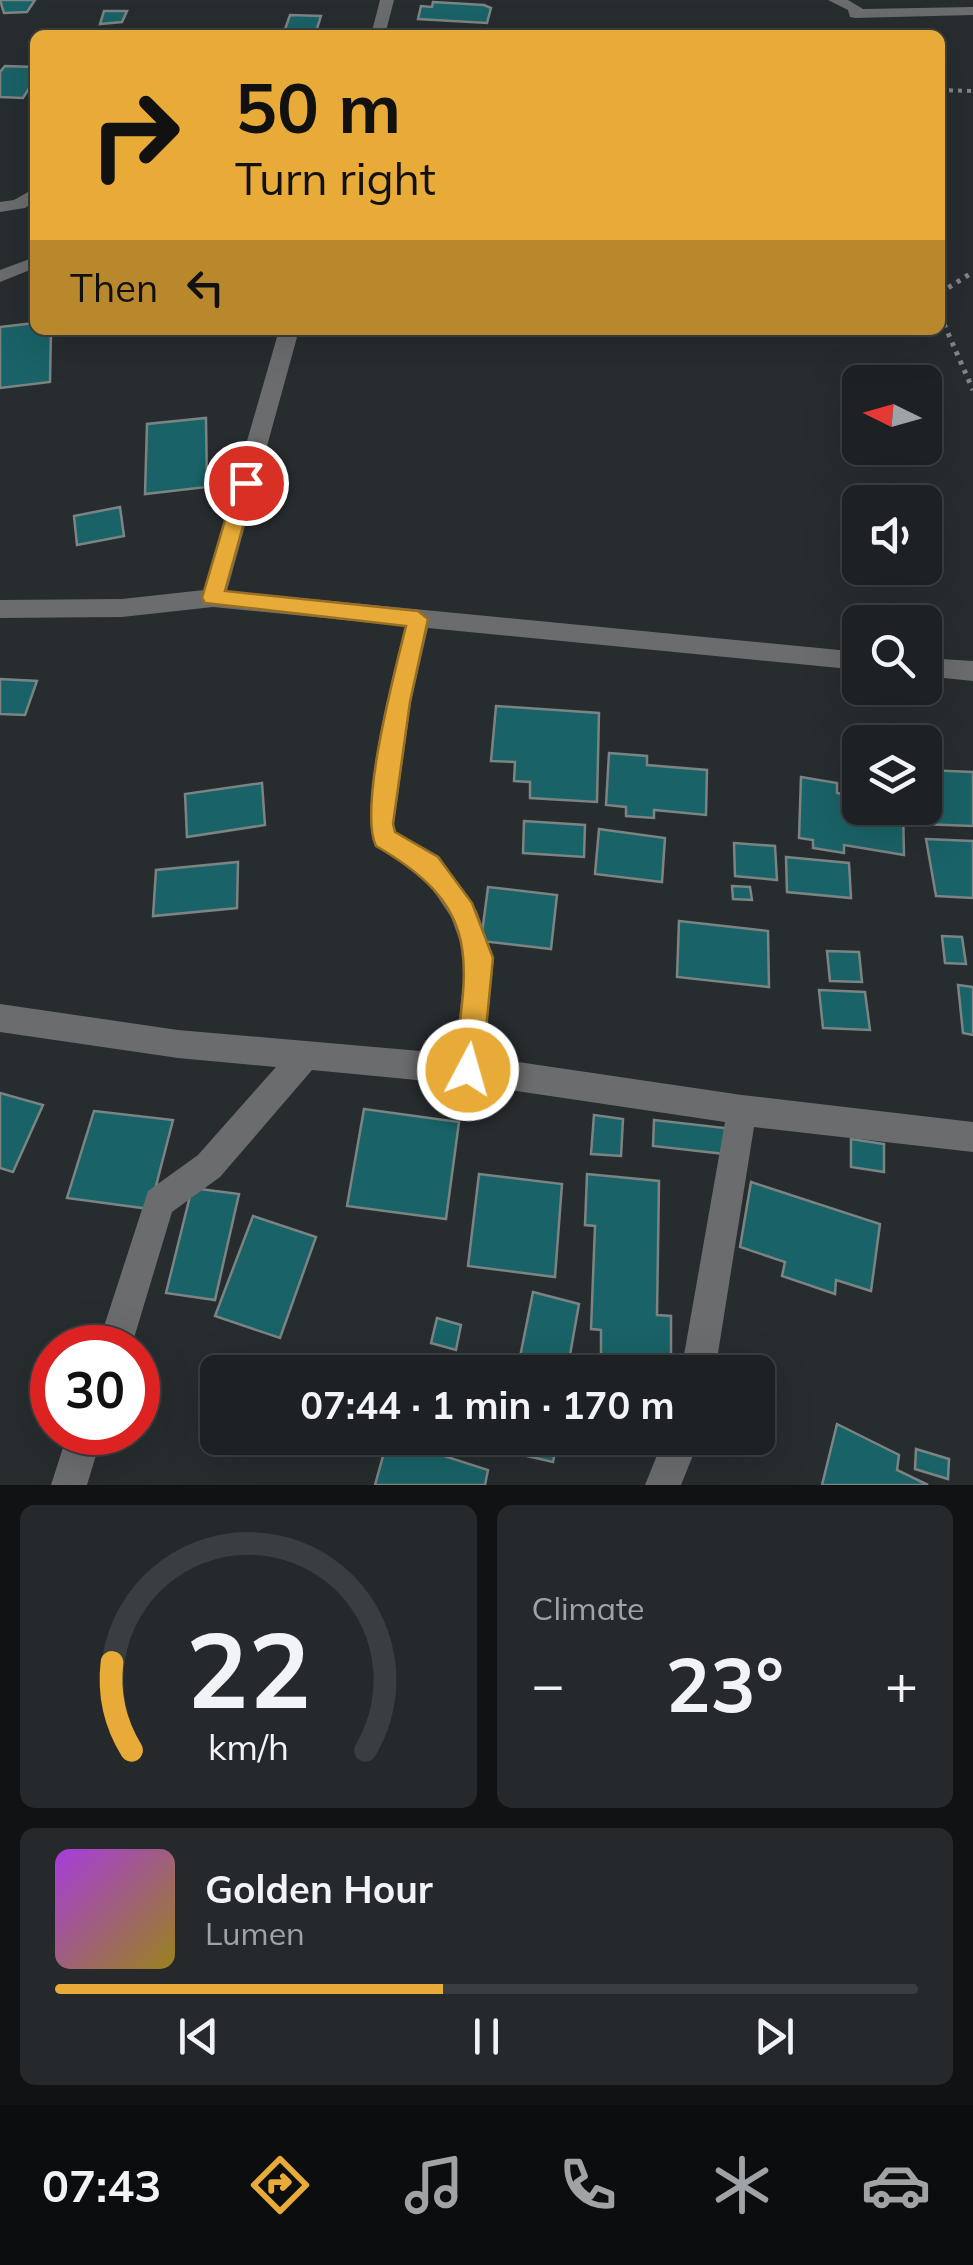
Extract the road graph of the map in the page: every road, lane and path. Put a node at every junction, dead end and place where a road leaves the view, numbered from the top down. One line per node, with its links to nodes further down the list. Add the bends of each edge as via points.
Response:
1 (388, 0): 4 (street)
2 (835, 0): 3 (street, via 856,8 855,14)
3 (973, 11)
4 (379, 30)
5 (945, 90): 6 (path)
6 (973, 91)
7 (30, 196): 8 (street)
8 (0, 208)
9 (30, 264): 11 (street)
10 (973, 272): 12 (path)
11 (0, 276)
12 (945, 290)
13 (945, 326): 15 (path)
14 (288, 335): 16 (street)
15 (973, 390)
16 (213, 598): 17 (street, via 122,608); 18 (street)
17 (0, 609)
18 (418, 619): 19 (street); 24 (street, via 381,824 385,839 430,864 463,911 480,958)
19 (842, 659)
20 (942, 668): 21 (street)
21 (973, 671)
22 (0, 1018): 23 (street)
23 (306, 1056): 24 (street); 27 (street, via 210,1166 159,1202)
24 (468, 1070): 25 (street)
25 (742, 1110): 26 (street); 28 (street)
26 (973, 1137)
27 (121, 1325)
28 (701, 1355)
29 (79, 1455): 31 (street)
30 (678, 1455): 32 (street)
31 (69, 1485)
32 (663, 1485)

